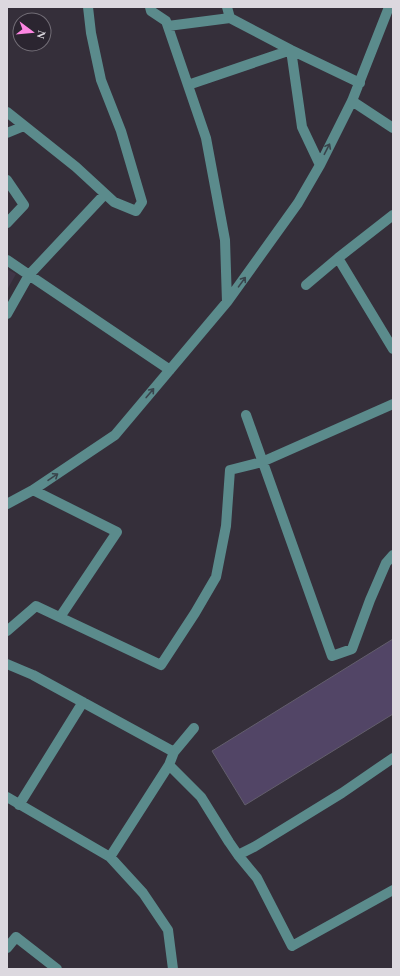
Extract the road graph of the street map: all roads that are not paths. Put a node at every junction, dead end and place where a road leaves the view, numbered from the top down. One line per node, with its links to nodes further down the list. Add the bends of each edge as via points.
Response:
1 (88, 7): 17 (street, via 101,80 121,131 142,202 136,211 114,202)
2 (150, 7): 6 (street, via 151,11 166,21)
3 (227, 7): 5 (street)
4 (390, 7): 8 (street)
5 (230, 18): 6 (street); 7 (street)
6 (168, 26): 9 (street)
7 (291, 50): 8 (street); 9 (street); 15 (street, via 302,128)
8 (360, 83): 10 (street)
9 (188, 85): 24 (street, via 206,138 214,181 224,240)
10 (352, 101): 13 (street); 15 (street, one-way to 10)
11 (7, 112): 12 (street)
12 (24, 126): 14 (street); 17 (street, via 76,167)
13 (393, 128)
14 (7, 133)
15 (320, 165): 24 (street, one-way to 15, via 298,204)
16 (7, 180): 19 (street, via 24,204)
17 (105, 194): 22 (street)
18 (393, 215): 20 (street)
19 (7, 223)
20 (338, 258): 23 (street); 26 (street)
21 (7, 260): 22 (street)
22 (29, 276): 25 (street); 27 (street)
23 (306, 285)
24 (227, 302): 27 (street)
25 (7, 314)
26 (393, 349)
27 (170, 370): 31 (street, one-way to 27, via 115,435)
28 (393, 404): 30 (street)
29 (246, 415): 30 (street)
30 (262, 462): 33 (street, via 332,656 352,649 386,563); 34 (street, via 230,470 226,526 216,577 161,665)
31 (33, 490): 32 (street); 34 (street, via 117,532)
32 (7, 504)
33 (393, 555)
34 (60, 617): 35 (street, via 36,606)
35 (7, 631)
36 (7, 664): 37 (street)
37 (83, 702): 39 (street); 43 (street)
38 (194, 728): 39 (street)
39 (174, 752): 41 (street)
40 (393, 758): 44 (street, via 342,793)
41 (169, 765): 44 (street, via 201,797); 45 (street)
42 (7, 797): 43 (street)
43 (19, 805): 45 (street)
44 (238, 855): 46 (street, via 257,878 292,946)
45 (110, 857): 49 (street, via 143,894 168,930)
46 (393, 890)
47 (7, 948): 48 (street, via 16,937)
48 (57, 969)
49 (172, 969)

